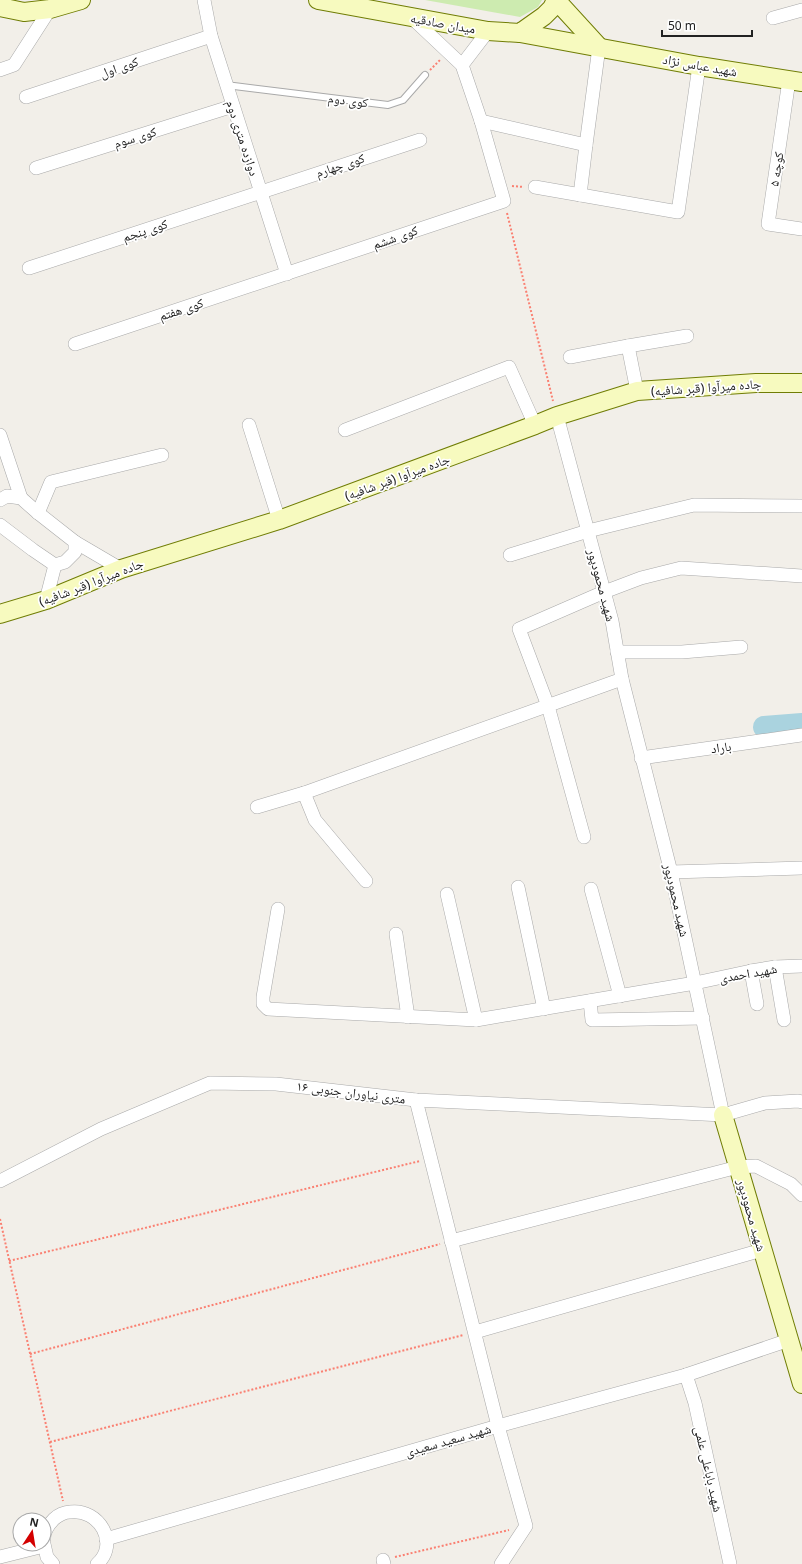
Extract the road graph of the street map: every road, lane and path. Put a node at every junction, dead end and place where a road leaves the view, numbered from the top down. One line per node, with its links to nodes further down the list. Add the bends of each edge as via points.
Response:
1 (81, 0): 6 (street)
2 (204, 0): 12 (street, دوازده متری دوم)
3 (315, 0): 8 (street, میدان صادقیه)
4 (556, 0): 11 (street, via 544,16); 13 (street)
5 (0, 7): 6 (street, via 24,12)
6 (50, 9): 17 (street, via 14,65)
7 (802, 10): 9 (street)
8 (411, 17): 10 (street, میدان صادقیه); 14 (street)
9 (773, 18)
10 (488, 31): 11 (street, میدان صادقیه); 15 (street)
11 (520, 33): 13 (street, میدان صادقیه)
12 (211, 36): 20 (street, دوازده متری دوم); 21 (street, کوی اول)
13 (599, 47): 16 (street, شهید عباس نژاد); 25 (street)
14 (448, 52): 15 (street); 18 (path)
15 (462, 65): 23 (street)
16 (699, 66): 19 (street, شهید عباس نژاد); 30 (street, via 678,212)
17 (0, 70)
18 (425, 75): 20 (lane, کوی دوم, via 403,100 388,106)
19 (796, 81): 32 (street, کوچه ۵, via 768,224)
20 (226, 85): 22 (street, دوازده متری دوم)
21 (26, 97)
22 (233, 106): 26 (street, کوی سوم); 29 (street, دوازده متری دوم)
23 (481, 121): 25 (street); 27 (street)
24 (420, 140): 29 (street, کوی چهارم)
25 (586, 145): 30 (street)
26 (36, 168)
27 (499, 186): 28 (path); 31 (street)
28 (535, 187): 30 (street)
29 (260, 191): 33 (street, کوی پنجم); 34 (street, دوازده متری دوم)
30 (580, 195)
31 (504, 201): 34 (street, کوی ششم); 41 (path)
32 (802, 229)
33 (29, 268)
34 (287, 274): 36 (street, کوی هفتم)
35 (688, 336): 37 (street)
36 (75, 344)
37 (628, 346): 38 (street); 40 (street)
38 (570, 357)
39 (802, 383): 40 (street, جاده میرآوا (قبر شافیه), via 756,383)
40 (637, 391): 41 (street, جاده میرآوا (قبر شافیه))
41 (557, 416): 43 (street, جاده میرآوا (قبر شافیه)); 53 (street, شهید محمودپور)
42 (249, 425): 51 (street)
43 (535, 425): 44 (street, via 509,367); 51 (street, جاده میرآوا (قبر شافیه))
44 (345, 430)
45 (0, 435): 47 (street)
46 (162, 455): 50 (street, via 51,482)
47 (21, 498): 48 (street, via 7,496); 50 (street)
48 (0, 500)
49 (802, 506): 53 (street, via 694,505)
50 (38, 513): 54 (street)
51 (279, 520): 57 (street, جاده میرآوا (قبر شافیه))
52 (0, 524): 56 (street)
53 (588, 531): 55 (street); 59 (street, شهید محمودپور)
54 (75, 542): 56 (street, via 75,552 65,562); 57 (street)
55 (510, 555)
56 (55, 565): 60 (street)
57 (121, 569): 60 (street, جاده میرآوا (قبر شافیه))
58 (802, 576): 59 (street, via 681,568 641,578)
59 (604, 592): 63 (street, شهید محمودپور); 65 (street, via 519,629)
60 (46, 600): 61 (street, جاده میرآوا (قبر شافیه))
61 (0, 614)
62 (741, 647): 63 (street, via 682,652)
63 (617, 652): 64 (street, شهید محمودپور)
64 (622, 679): 65 (street); 67 (street, شهید محمودپور)
65 (548, 706): 68 (street); 70 (street)
66 (802, 736): 67 (street, باراد)
67 (641, 758): 72 (street, شهید محمودپور)
68 (304, 793): 69 (street); 73 (street, via 315,820)
69 (257, 807)
70 (584, 837)
71 (802, 868): 72 (street)
72 (671, 872): 82 (street, شهید محمودپور)
73 (366, 882)
74 (518, 887): 86 (street)
75 (591, 889): 83 (street)
76 (447, 894): 89 (street)
77 (278, 909): 87 (street, شهید احمدی, via 263,997 263,1004 268,1009)
78 (396, 934): 87 (street)
79 (802, 966): 80 (street, شهید احمدی)
80 (775, 967): 81 (street, شهید احمدی); 90 (street)
81 (751, 971): 82 (street, شهید احمدی); 85 (street)
82 (695, 983): 83 (street, شهید احمدی); 88 (street, شهید محمودپور)
83 (620, 996): 84 (street, شهید احمدی)
84 (590, 1001): 86 (street, شهید احمدی); 88 (street, via 592,1020)
85 (757, 1004)
86 (544, 1009): 89 (street, شهید احمدی)
87 (408, 1017): 89 (street, شهید احمدی)
88 (702, 1018): 93 (street, شهید محمودپور)
89 (476, 1020)
90 (784, 1020)
91 (416, 1100): 93 (street, ۱۶ متری نیاوران جنوبی); 94 (street); 96 (street, ۱۶ متری نیاوران جنوبی, via 276,1084 210,1083 100,1130)
92 (802, 1102): 93 (street, ۱۶ متری نیاوران جنوبی, via 765,1103)
93 (723, 1115): 95 (street, شهید محمودپور)
94 (430, 1158): 99 (street); 101 (path)
95 (738, 1167): 97 (street, via 756,1166 791,1184); 99 (street); 100 (street, شهید محمودپور)
96 (0, 1181)
97 (802, 1195)
98 (0, 1219): 101 (path)
99 (451, 1241): 102 (street); 104 (path)
100 (762, 1250): 102 (street); 103 (street, شهید محمودپور)
101 (9, 1261): 104 (path)
102 (475, 1332): 107 (street); 108 (path)
103 (789, 1340): 105 (street, شهید سعید سعیدی); 106 (street, شهید محمودپور)
104 (30, 1354): 108 (path)
105 (686, 1375): 107 (street, شهید سعید سعیدی); 120 (street, شهید باباعلی علمی)
106 (802, 1384)
107 (498, 1426): 111 (street); 112 (street, شهید سعید سعیدی)
108 (50, 1442): 109 (path)
109 (66, 1512): 110 (street); 112 (street, via 86,1513 95,1518 101,1525)
110 (52, 1521)
111 (526, 1526): 116 (path); 119 (street)
112 (106, 1539): 118 (street, via 104,1554)
113 (16, 1552): 115 (street)
114 (46, 1552): 117 (street)
115 (0, 1557)
116 (383, 1562)
117 (53, 1564)
118 (97, 1564)
119 (501, 1564)
120 (730, 1564)

